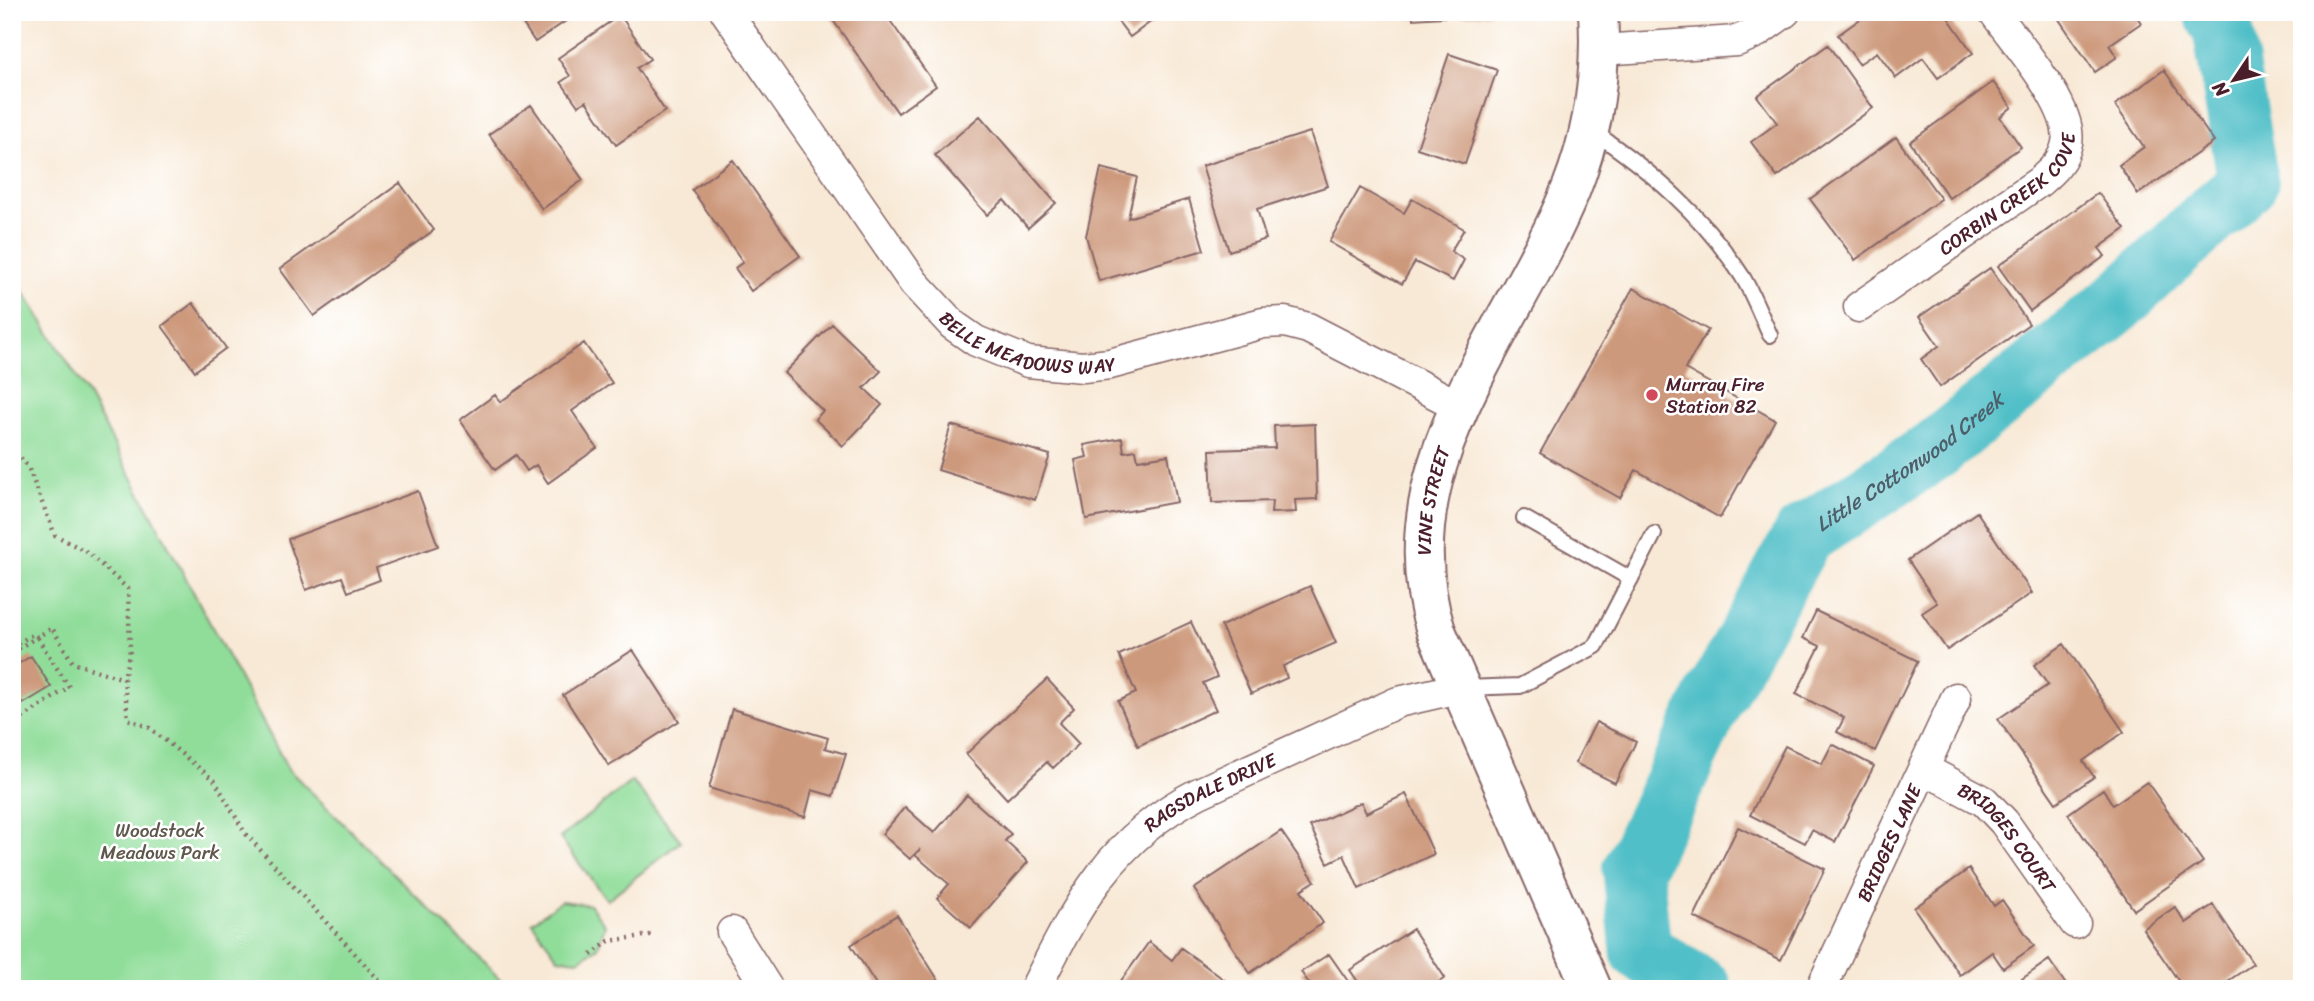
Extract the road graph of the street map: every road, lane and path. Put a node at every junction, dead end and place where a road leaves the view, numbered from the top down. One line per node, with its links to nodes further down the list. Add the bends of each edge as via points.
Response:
1 (726, 12): 9 (street, BELLE MEADOWS WAY, via 914,283 953,325 976,341 1028,362 1083,367 1263,323 1285,322 1308,328)
2 (1598, 12): 5 (street, VINE STREET)
3 (1785, 12): 5 (street, via 1737,41)
4 (1994, 12): 7 (street, CORBIN CREEK COVE, via 2063,113 2068,135 2063,156 2039,181)
5 (1600, 50): 6 (street, VINE STREET)
6 (1590, 129): 8 (lane, via 1646,167 1707,226 1743,278); 9 (street, VINE STREET, via 1563,206)
7 (1859, 307)
8 (1770, 335)
9 (1461, 407): 17 (street, VINE STREET, via 1429,486 1422,549 1429,610)
10 (12, 447): 16 (path, via 28,467 55,536 87,552 128,589 130,650)
11 (1524, 518): 13 (lane)
12 (1654, 534): 13 (lane)
13 (1631, 579): 17 (lane, via 1596,646 1520,686)
14 (37, 637): 15 (path, via 33,634); 16 (path, via 52,628 73,663); 19 (path, via 69,687 15,723)
15 (12, 649)
16 (124, 679): 25 (path, via 128,719 150,728 215,781 245,833)
17 (1459, 688): 27 (street, RAGSDALE DRIVE, via 1398,702 1170,810 1126,844 1095,880); 28 (street, VINE STREET)
18 (1956, 698): 20 (street, BRIDGES LANE)
19 (12, 719)
20 (1924, 769): 21 (street, BRIDGES COURT, via 1984,801 2004,821); 29 (street, BRIDGES LANE)
21 (2075, 923)
22 (732, 932): 26 (street)
23 (651, 935): 24 (path, via 609,941)
24 (591, 955)
25 (387, 989)
26 (768, 989)
27 (1035, 989)
28 (1592, 989)
29 (1821, 989)

